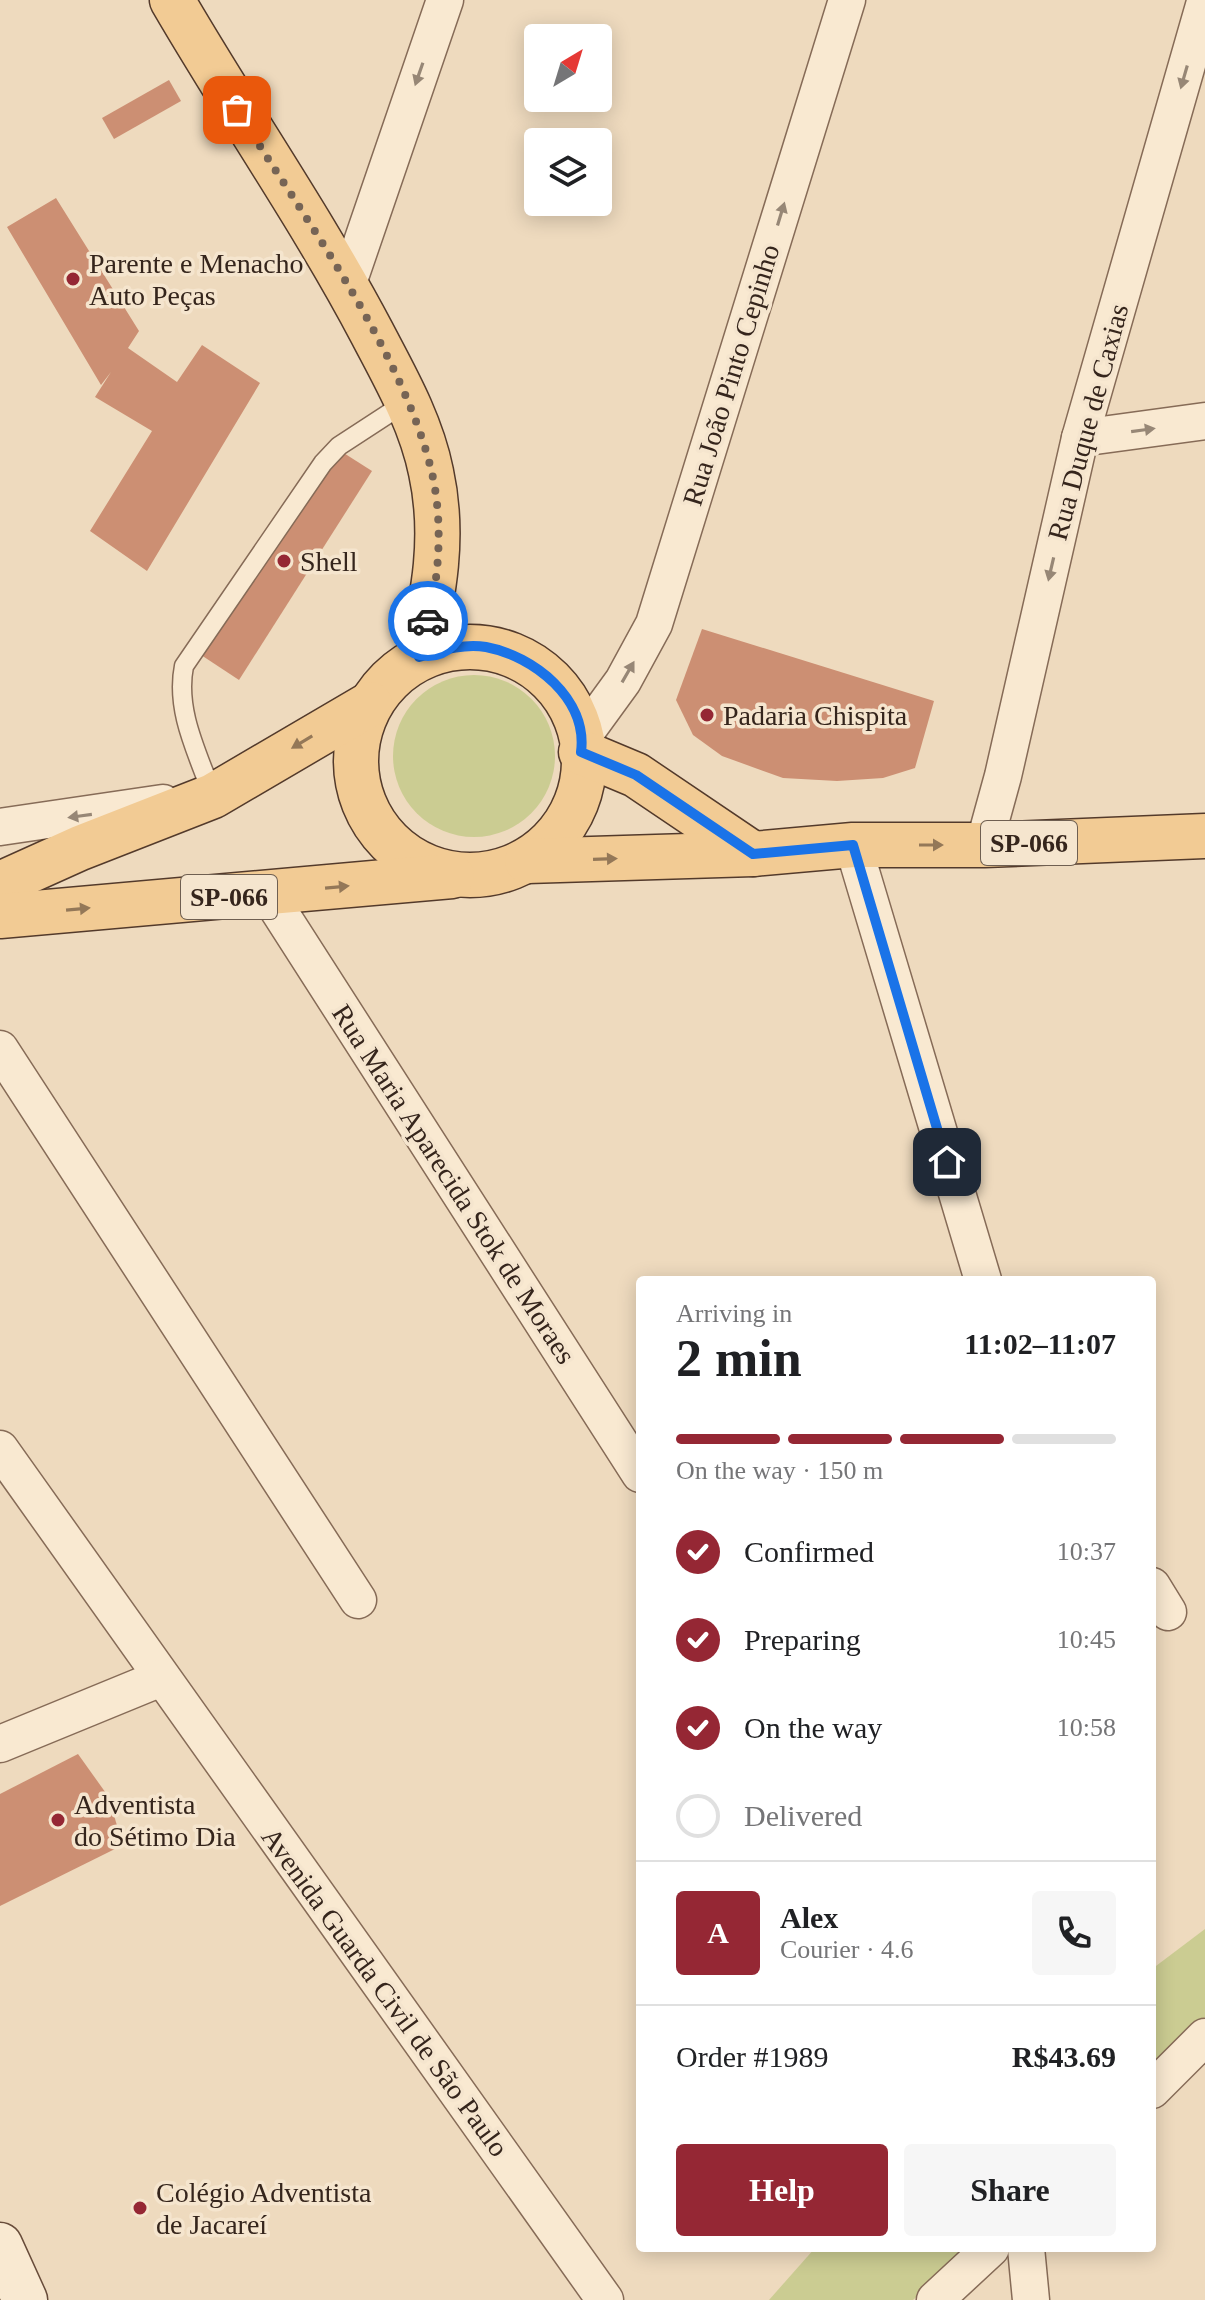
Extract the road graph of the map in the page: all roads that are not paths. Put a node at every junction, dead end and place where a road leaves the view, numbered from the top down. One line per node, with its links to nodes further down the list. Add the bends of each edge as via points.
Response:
1 (172, 0): 5 (main road)
2 (445, 0): 5 (street, one-way to 5)
3 (847, 0): 11 (street, Rua João Pinto Cepinho, one-way to 3, via 654,624)
4 (1205, 2): 8 (street, Rua Duque de Caxias, one-way to 8)
5 (347, 286): 6 (main road)
6 (408, 401): 9 (main road, via 431,471 439,532 434,594); 12 (lane, via 339,446 323,463 184,666 181,706)
7 (1205, 421): 8 (street, one-way to 7)
8 (1080, 438): 16 (street, Rua Duque de Caxias, one-way to 16)
9 (419, 657): 10 (main road, via 391,677); 11 (main road, via 450,647 484,646 516,656 541,670 561,691)
10 (370, 704): 12 (main road, one-way to 12); 19 (main road, via 355,746 365,805 379,832 414,861)
11 (582, 744): 17 (main road); 18 (main road, via 583,785 572,816 553,842)
12 (213, 796): 13 (street, one-way to 13); 20 (main road)
13 (0, 827)
14 (1205, 836): 16 (main road, SP-066)
15 (853, 845): 16 (main road, SP-066, one-way to 16); 17 (main road, SP-066); 24 (street)
16 (984, 845)
17 (753, 854): 18 (main road, SP-066, one-way to 17)
18 (527, 861): 19 (main road, via 505,871)
19 (458, 876): 21 (main road, SP-066, one-way to 19)
20 (0, 884)
21 (268, 894): 22 (main road, SP-066, one-way to 21); 26 (street, Rua Maria Aparecida Stok de Moraes)
22 (0, 916)
23 (0, 1049): 27 (street)
24 (982, 1276)
25 (0, 1449): 28 (street, Avenida Guarda Civil de São Paulo)
26 (636, 1468)
27 (358, 1600)
28 (161, 1678): 29 (street); 36 (street, Avenida Guarda Civil de São Paulo)
29 (0, 1744)
30 (1205, 2037): 31 (street)
31 (1156, 2086)
32 (0, 2245): 35 (main road)
33 (987, 2252): 37 (street)
34 (1026, 2252): 38 (street)
35 (25, 2300)
36 (605, 2300)
37 (935, 2300)
38 (1031, 2300)

